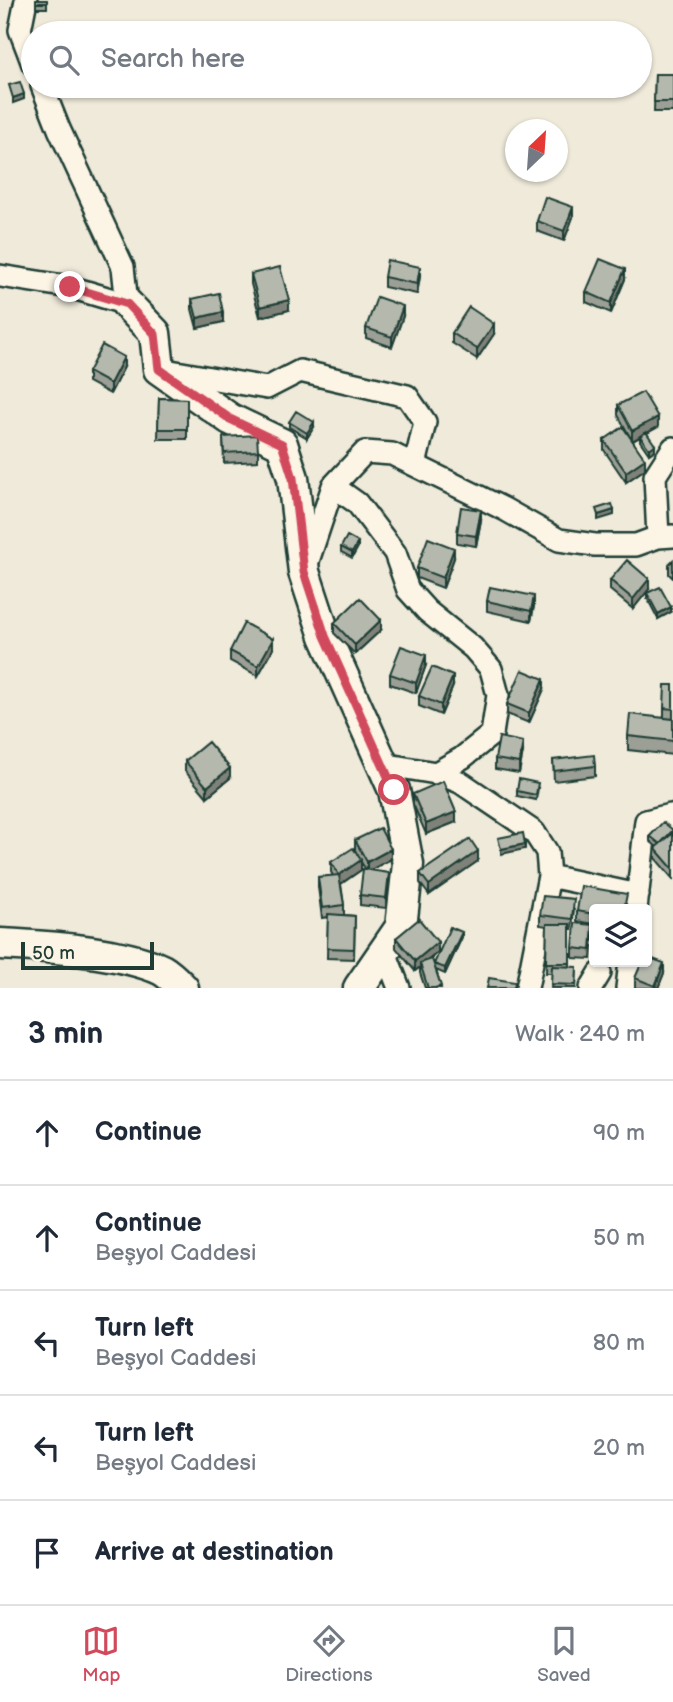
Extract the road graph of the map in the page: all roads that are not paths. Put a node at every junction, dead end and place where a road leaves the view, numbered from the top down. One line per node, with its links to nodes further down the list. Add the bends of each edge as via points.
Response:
1 (26, 0): 2 (street)
2 (10, 28): 3 (street)
3 (21, 45)
4 (47, 98): 6 (street, via 123,267)
5 (0, 276): 6 (street, via 70,287)
6 (127, 304): 7 (street, via 155,334)
7 (159, 369): 9 (street, via 267,387 300,371 407,396 425,422); 12 (street, via 230,419 282,444 293,478)
8 (673, 448): 11 (street, via 655,476)
9 (415, 465): 10 (street, via 393,454 365,452); 11 (street, via 559,540 636,545)
10 (333, 486): 12 (street); 14 (street, via 357,503 395,553 408,590 491,669 498,695 492,734)
11 (666, 537)
12 (304, 572): 13 (street, via 325,636)
13 (382, 764): 14 (street); 19 (street, via 394,790 408,864 401,927)
14 (436, 774): 16 (street, via 460,782 534,832 547,852)
15 (673, 818): 17 (street, via 646,821)
16 (549, 876): 17 (street); 24 (street)
17 (637, 902)
18 (0, 944): 21 (street, via 128,960 163,971)
19 (385, 952): 22 (street); 23 (street)
20 (629, 967): 25 (street)
21 (183, 988)
22 (359, 988)
23 (399, 988)
24 (527, 988)
25 (627, 988)

